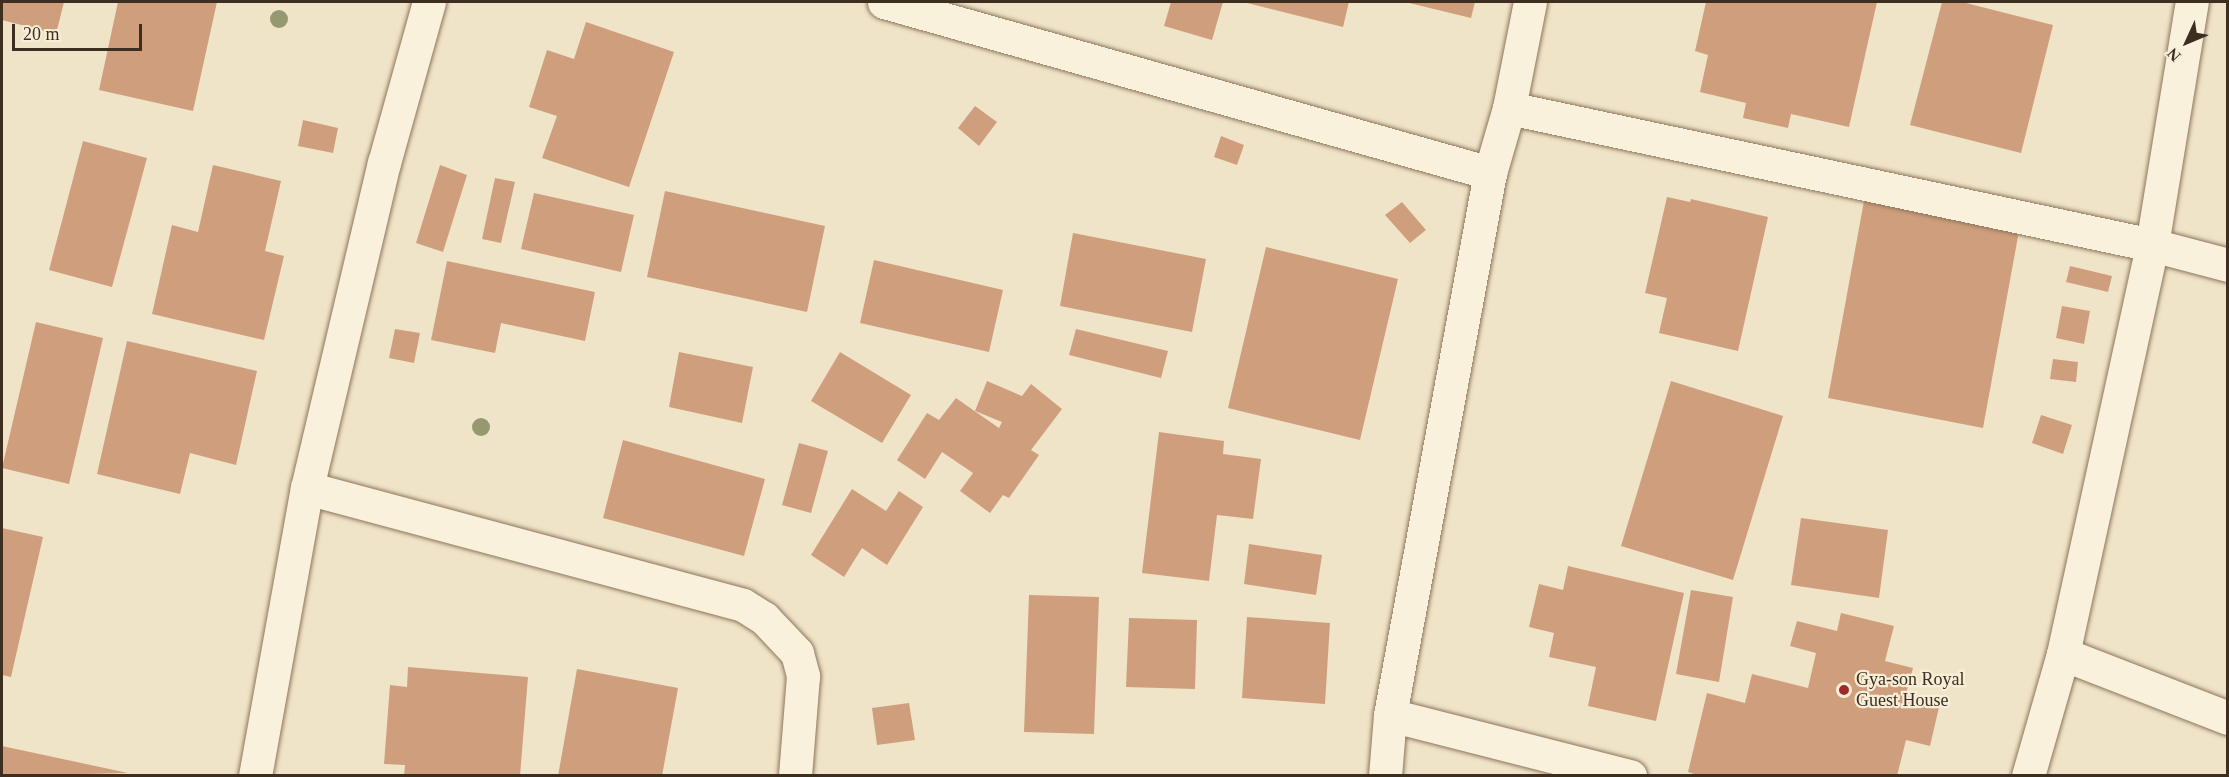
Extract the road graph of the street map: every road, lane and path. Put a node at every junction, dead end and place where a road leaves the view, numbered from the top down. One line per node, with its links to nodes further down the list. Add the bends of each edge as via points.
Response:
1 (429, 2): 9 (street, via 384,163)
2 (890, 2): 6 (street)
3 (1530, 2): 5 (street)
4 (2193, 2): 7 (street)
5 (1509, 108): 6 (street); 7 (street)
6 (1490, 173): 11 (street)
7 (2152, 246): 8 (street); 10 (street)
8 (2228, 265)
9 (307, 488): 13 (street); 14 (street, via 743,605 764,618 797,653 803,676)
10 (2063, 654): 12 (street); 17 (street)
11 (1389, 715): 15 (street); 16 (street)
12 (2228, 718)
13 (255, 776)
14 (795, 776)
15 (1385, 776)
16 (1629, 776)
17 (2028, 776)

